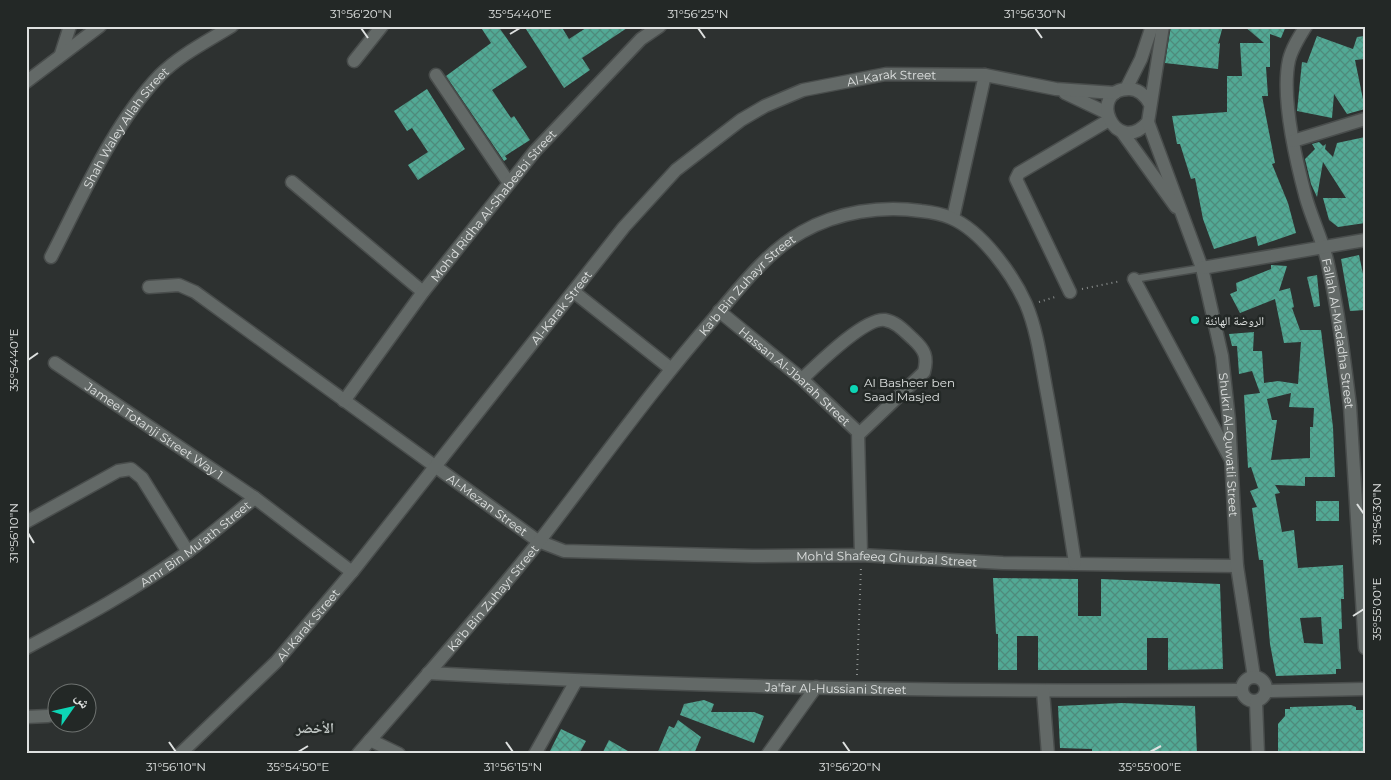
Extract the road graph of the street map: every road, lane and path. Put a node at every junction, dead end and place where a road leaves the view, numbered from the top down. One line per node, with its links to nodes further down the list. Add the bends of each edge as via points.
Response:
1 (70, 26): 9 (street)
2 (100, 26): 9 (street)
3 (232, 26): 28 (street, Shah Waley Allah Street, via 170,66 138,102 110,146)
4 (382, 26): 10 (street)
5 (660, 26): 23 (street, Moh'd Ridha Al-Shabeebi Street, via 641,39 604,77)
6 (1152, 26): 15 (street, via 1136,71)
7 (1163, 26): 16 (street)
8 (1306, 26): 21 (street, Fallah Al-Madadha Street, via 1290,58 1286,78)
9 (61, 54): 13 (street)
10 (354, 61)
11 (436, 75): 23 (street)
12 (985, 75): 14 (street, Al-Karak Street); 25 (street); 33 (street, Al-Karak Street, via 886,74 803,90 765,106 735,124 676,170 624,227)
13 (26, 82)
14 (1056, 89): 15 (street, Al-Karak Street); 17 (street, Al-Karak Street)
15 (1120, 91): 16 (street, via 1140,92); 17 (street, via 1107,106)
16 (1150, 104): 19 (street)
17 (1108, 116): 20 (street, via 1114,127); 34 (street, via 1016,179)
18 (1365, 119): 21 (street)
19 (1148, 122): 20 (street, via 1137,131); 24 (street, Shukri Al-Quwatli Street)
20 (1122, 132): 24 (street, Shukri Al-Quwatli Street)
21 (1292, 141): 27 (street, Fallah Al-Madadha Street, via 1306,200)
22 (292, 182): 32 (street)
23 (509, 183): 32 (street, Moh'd Ridha Al-Shabeebi Street)
24 (1183, 217): 29 (street, Shukri Al-Quwatli Street)
25 (953, 218): 35 (street, Ka'b Bin Zuhayr Street, via 903,208 874,210 819,224 801,232 772,253); 49 (street, Ka'b Bin Zuhayr Street, via 998,258 1027,306 1055,434)
26 (1365, 240): 27 (street)
27 (1324, 246): 29 (street); 47 (street, Fallah Al-Madadha Street, via 1350,406)
28 (51, 257)
29 (1202, 268): 30 (lane); 41 (street, Shukri Al-Quwatli Street, via 1222,356)
30 (1134, 279): 41 (street)
31 (149, 287): 39 (street, via 179,285 195,292)
32 (423, 292): 39 (street, Moh'd Ridha Al-Shabeebi Street)
33 (574, 292): 37 (street); 42 (street, Al-Karak Street)
34 (1070, 292)
35 (719, 311): 37 (street, Ka'b Bin Zuhayr Street); 38 (street, Hassan Al-Jbarah Street)
36 (55, 363): 43 (street, Jameel Totanji Street Way 1)
37 (670, 368): 45 (street, Ka'b Bin Zuhayr Street)
38 (802, 378): 40 (street, Hassan Al-Jbarah Street); 40 (street, via 870,322 885,320 895,323 922,347 927,363 924,372)
39 (344, 400): 42 (street)
40 (859, 434): 48 (street, Hassan Al-Jbarah Street)
41 (1231, 460): 50 (street, Shukri Al-Quwatli Street)
42 (437, 466): 45 (street, Al-Mezan Street); 51 (street, Al-Karak Street)
43 (255, 498): 46 (street, Amr Bin Mu'ath Street); 51 (street, Amr Bin Mu'ath Street)
44 (26, 522): 46 (street, via 118,471 131,470 142,478)
45 (538, 541): 48 (street, Moh'd Shafeeq Ghurbal Street, via 571,552); 54 (street, Ka'b Bin Zuhayr Street)
46 (188, 552): 52 (street, Amr Bin Mu'ath Street, via 91,614)
47 (1363, 554): 53 (street, Fallah Al-Madadha Street)
48 (861, 555): 49 (street, Moh'd Shafeeq Ghurbal Street, via 1003,563); 58 (path)
49 (1075, 563): 50 (street, Moh'd Shafeeq Ghurbal Street)
50 (1238, 566): 55 (street, Shukri Al-Quwatli Street)
51 (352, 572): 67 (street, Al-Karak Street, via 276,662)
52 (26, 648)
53 (1365, 648)
54 (428, 673): 56 (street, Ja'far Al-Hussiani Street); 66 (street, Ka'b Bin Zuhayr Street)
55 (1254, 677): 60 (street, via 1245,680); 62 (street, via 1265,683)
56 (576, 681): 57 (street, Ja'far Al-Hussiani Street); 70 (street)
57 (816, 687): 58 (street, Ja'far Al-Hussiani Street); 71 (street)
58 (857, 688): 61 (street, Ja'far Al-Hussiani Street)
59 (1365, 689): 62 (street)
60 (1241, 690): 61 (street, Ja'far Al-Hussiani Street); 63 (street, via 1246,699)
61 (1043, 691): 72 (street)
62 (1266, 691): 63 (street, via 1264,697)
63 (1256, 702): 73 (street)
64 (48, 716): 65 (street)
65 (26, 717)
66 (370, 740): 68 (street, Ka'b Bin Zuhayr Street); 69 (street)
67 (180, 754)
68 (358, 754)
69 (400, 754)
70 (535, 754)
71 (768, 754)
72 (1048, 754)
73 (1258, 754)

